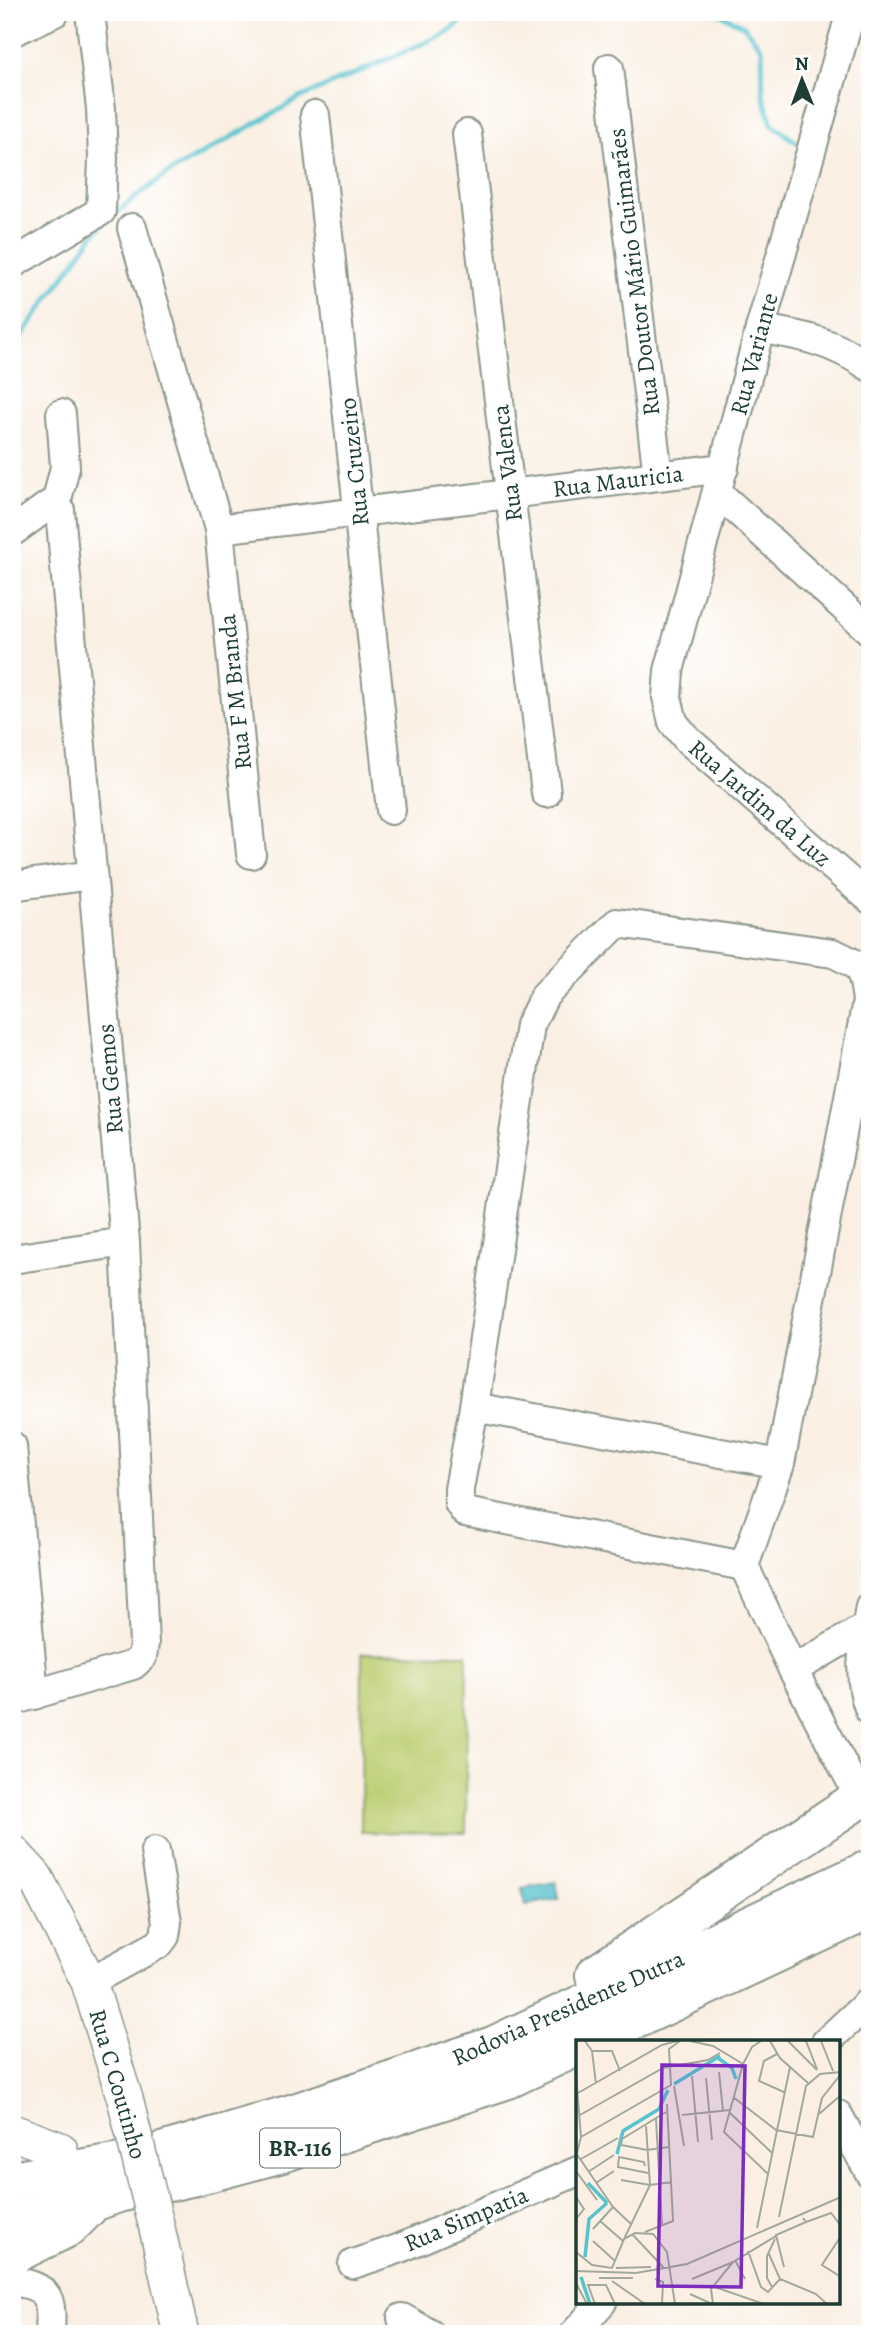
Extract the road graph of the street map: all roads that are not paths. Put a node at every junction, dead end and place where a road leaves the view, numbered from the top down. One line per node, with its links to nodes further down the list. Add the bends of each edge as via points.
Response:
1 (55, 12): 4 (street)
2 (90, 12): 9 (street, via 101,109 101,211)
3 (852, 12): 10 (street, Rua Variante)
4 (12, 32)
5 (609, 68): 13 (street, Rua Doutor Mário Guimarães)
6 (315, 115): 17 (street, Rua Cruzeiro)
7 (467, 134): 15 (street, Rua Valenca)
8 (132, 229): 18 (street, Rua F M Branda)
9 (12, 264)
10 (760, 329): 11 (street, via 801,335 847,352); 14 (street, Rua Variante)
11 (870, 367)
12 (61, 414): 16 (street, via 65,467)
13 (658, 476): 14 (street, Rua Mauricia); 15 (street, Rua Mauricia)
14 (721, 480): 20 (street); 21 (street, Rua Variante, via 669,671)
15 (511, 494): 17 (street, Rua Mauricia); 22 (street, Rua Valenca)
16 (56, 504): 19 (street); 25 (street, Rua Gemos)
17 (359, 513): 18 (street, Rua Mauricia); 23 (street, Rua Cruzeiro)
18 (219, 529): 24 (street, Rua F M Branda)
19 (12, 532)
20 (870, 631)
21 (667, 697): 27 (street, Rua Jardim da Luz, via 673,722 688,740)
22 (545, 793)
23 (391, 810)
24 (251, 854)
25 (92, 875): 26 (street); 28 (street, Rua Gemos)
26 (12, 886)
27 (870, 899)
28 (125, 1242): 29 (street); 36 (street, Rua Gemos, via 142,1657 133,1665)
29 (12, 1259)
30 (474, 1407): 32 (street); 32 (street, via 530,1025 545,995 617,923 832,953 855,963 864,977 867,1001); 33 (street, via 459,1489 459,1503 465,1512)
31 (12, 1446): 36 (street)
32 (780, 1464): 33 (street)
33 (744, 1566): 35 (street)
34 (867, 1637): 35 (street); 37 (street, via 863,1693)
35 (793, 1670): 38 (street)
36 (23, 1698)
37 (870, 1711)
38 (865, 1795): 47 (highway)
39 (155, 1851): 43 (street, via 167,1922 165,1936 159,1944)
40 (12, 1852): 43 (main road, Rua C Coutinho, via 35,1877)
41 (870, 1869): 47 (highway, Rodovia Presidente Dutra / BR-116)
42 (870, 1909): 45 (highway, Rodovia Presidente Dutra)
43 (89, 1982): 63 (main road, Rua C Coutinho, bridge, via 125,2099)
44 (870, 2001): 46 (street)
45 (591, 2040)
46 (828, 2040)
47 (493, 2046): 51 (highway, Rodovia Presidente Dutra / BR-116, via 298,2112)
48 (576, 2047): 55 (highway, Rodovia Presidente Dutra / BR-116, via 508,2078 282,2153)
49 (840, 2119): 53 (street)
50 (26, 2144): 51 (highway)
51 (126, 2161): 54 (highway, Rodovia Presidente Dutra / BR-116)
52 (576, 2172): 58 (street, Rua Simpatia)
53 (870, 2173)
54 (12, 2181)
55 (93, 2202): 56 (highway, Rodovia Presidente Dutra / BR-116); 57 (highway, via 69,2227)
56 (12, 2220)
57 (12, 2255)
58 (353, 2264)
59 (12, 2281): 62 (street, via 45,2292 52,2308)
60 (600, 2304): 65 (street)
61 (402, 2318): 64 (street)
62 (50, 2334)
63 (181, 2334)
64 (430, 2334)
65 (574, 2334)

